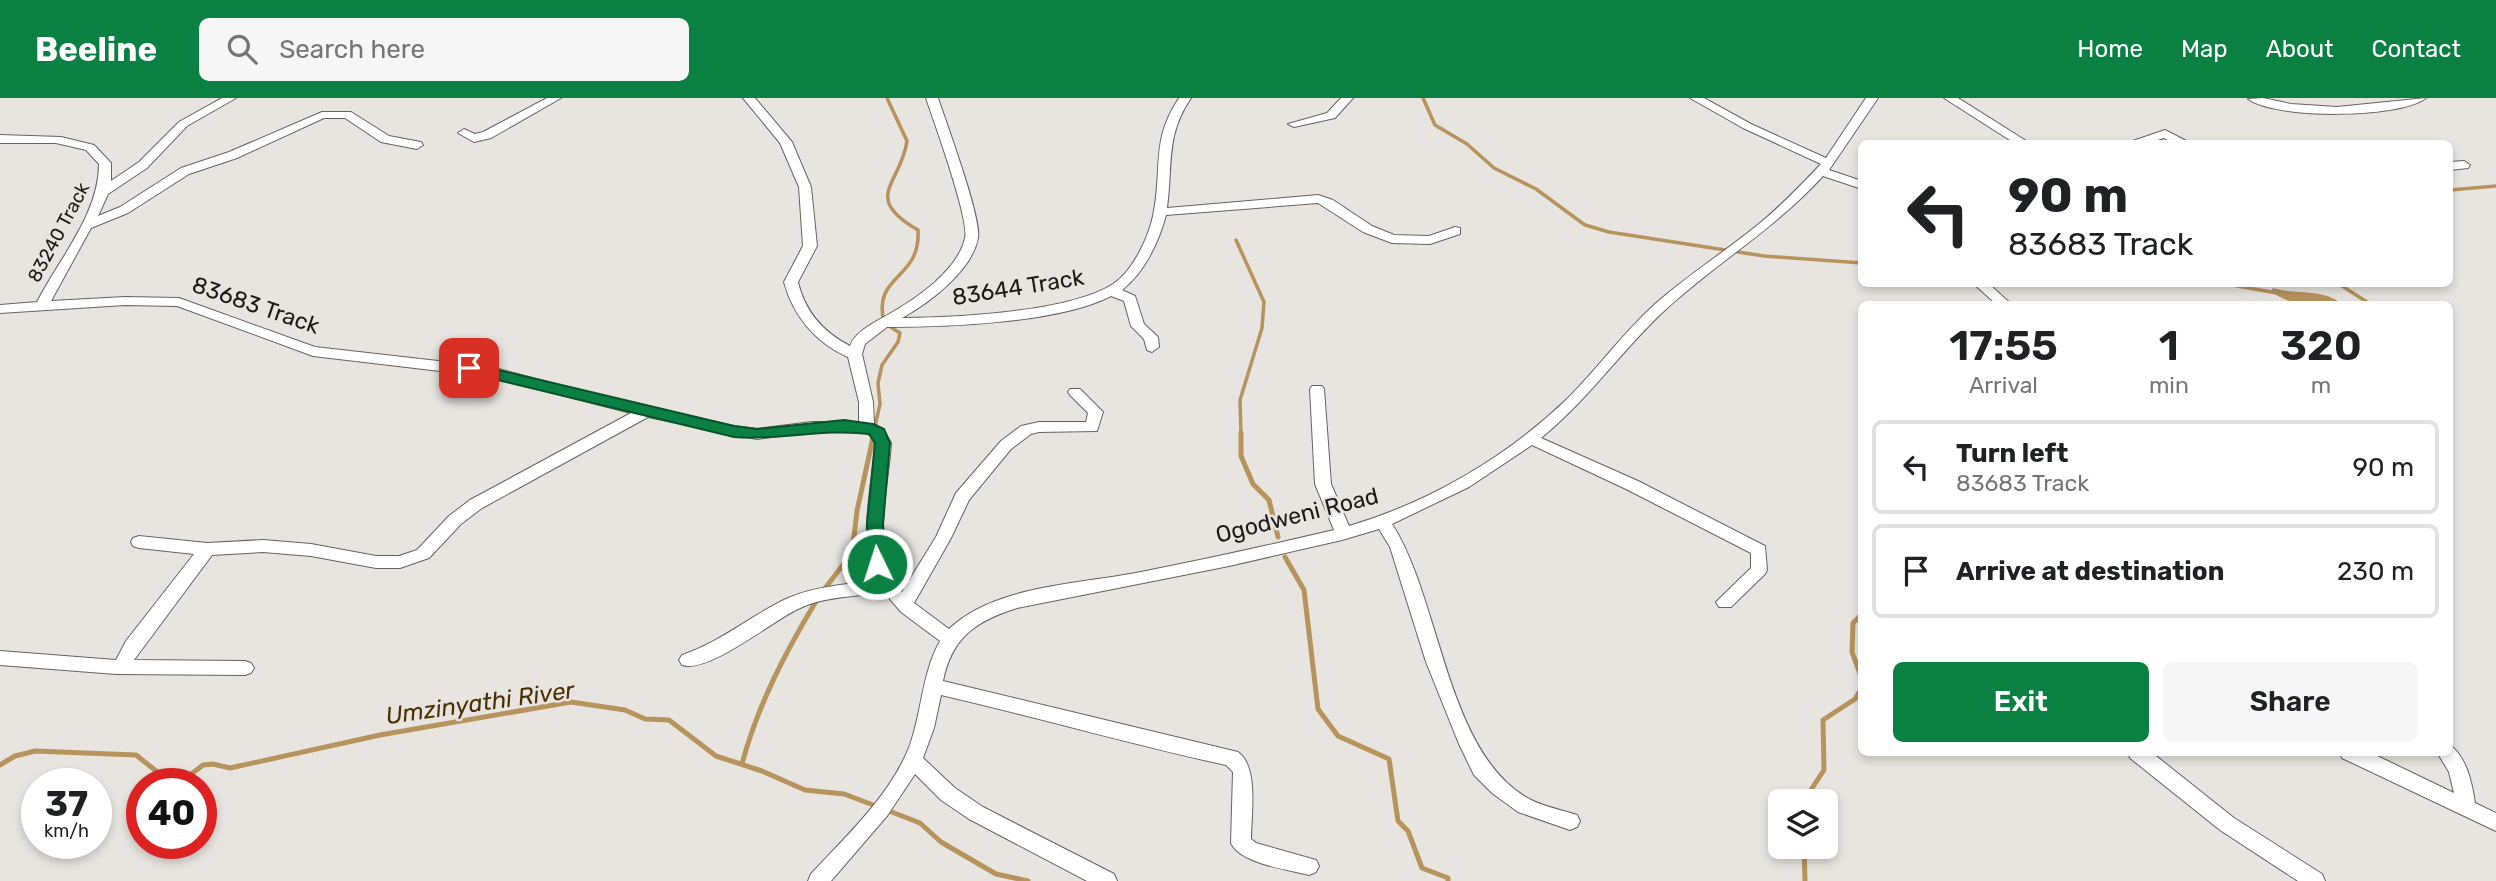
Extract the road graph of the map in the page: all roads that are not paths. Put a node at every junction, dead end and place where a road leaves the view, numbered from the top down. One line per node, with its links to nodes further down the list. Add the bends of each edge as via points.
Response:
1 (230, 98): 23 (street, via 183,124 143,165)
2 (555, 98): 13 (street, via 487,135 472,137)
3 (749, 98): 34 (street, via 786,142 805,187 810,246 792,282 799,304 827,339)
4 (932, 98): 32 (street, 83644 Track, via 972,238 943,282 909,310)
5 (1185, 98): 24 (street, 83644 Track, via 1171,117 1164,142)
6 (1347, 98): 12 (street, via 1331,116)
7 (1696, 98): 21 (street)
8 (1872, 98): 21 (street, Ogodweni Road)
9 (1950, 98): 15 (street)
10 (2420, 98): 11 (street, via 2383,107 2300,110)
11 (2254, 99)
12 (1294, 124)
13 (464, 132)
14 (0, 139): 23 (street, 83240 Track, via 46,137 84,143 104,157)
15 (2018, 140)
16 (2144, 140): 17 (street, via 2165,134)
17 (2178, 140)
18 (417, 145): 25 (street, via 385,139 347,114 322,115 185,171 124,210)
19 (2465, 165): 20 (street)
20 (2453, 166)
21 (1824, 167): 22 (street); 39 (street, Ogodweni Road, via 1775,217 1645,321 1569,405)
22 (1858, 183)
23 (104, 191): 25 (street, 83240 Track)
24 (1161, 212): 26 (street, via 1318,199 1330,202 1371,232 1400,241 1423,242); 28 (street, 83644 Track, via 1133,269)
25 (86, 226): 30 (street, 83240 Track)
26 (1455, 231)
27 (1984, 287): 29 (street)
28 (1112, 291): 32 (street, 83644 Track, via 1089,300 1022,312 930,323); 33 (street, via 1130,299 1138,326 1151,337)
29 (2001, 301)
30 (41, 307): 31 (street, 83683 Track); 37 (street, 83683 Track, via 134,300 179,302 305,349 491,372)
31 (0, 309)
32 (884, 323): 34 (street, 83644 Track, via 862,337)
33 (1152, 347)
34 (855, 354): 38 (street)
35 (1317, 389): 41 (street, via 1323,484)
36 (1075, 392): 46 (street, via 1096,412 1092,428 1039,427 1026,430 1006,445 962,497)
37 (645, 412): 38 (street, 83683 Track, via 757,434 812,426); 43 (street, via 476,504 413,559 376,562 263,546)
38 (867, 427): 44 (street, via 878,433 883,443 875,548)
39 (1531, 439): 40 (street, Ogodweni Road, via 1431,500); 45 (street, via 1759,550 1759,570)
40 (1382, 521): 41 (street, Ogodweni Road); 58 (street, via 1398,546 1435,662 1481,769 1525,806)
41 (1344, 533): 47 (street, Ogodweni Road, via 999,607 976,617)
42 (139, 542): 43 (street)
43 (206, 549): 50 (street, via 132,646)
44 (887, 585): 46 (street); 49 (street, via 794,603 728,645)
45 (1725, 602)
46 (904, 604): 47 (street)
47 (950, 639): 52 (street, Ogodweni Road)
48 (0, 658): 50 (street)
49 (688, 660)
50 (122, 666): 51 (street)
51 (245, 668)
52 (933, 686): 56 (street, Ogodweni Road); 60 (street, via 1231,758 1242,772 1241,843 1251,851)
53 (2142, 756): 63 (street, via 2227,824)
54 (2357, 756): 57 (street)
55 (2450, 756): 57 (street, via 2457,764)
56 (913, 761): 61 (street, Ogodweni Road, via 901,783); 62 (street, via 976,813)
57 (2466, 809): 59 (street)
58 (1570, 821)
59 (2496, 822)
60 (1309, 866)
61 (818, 881)
62 (1107, 881)
63 (2315, 881)

